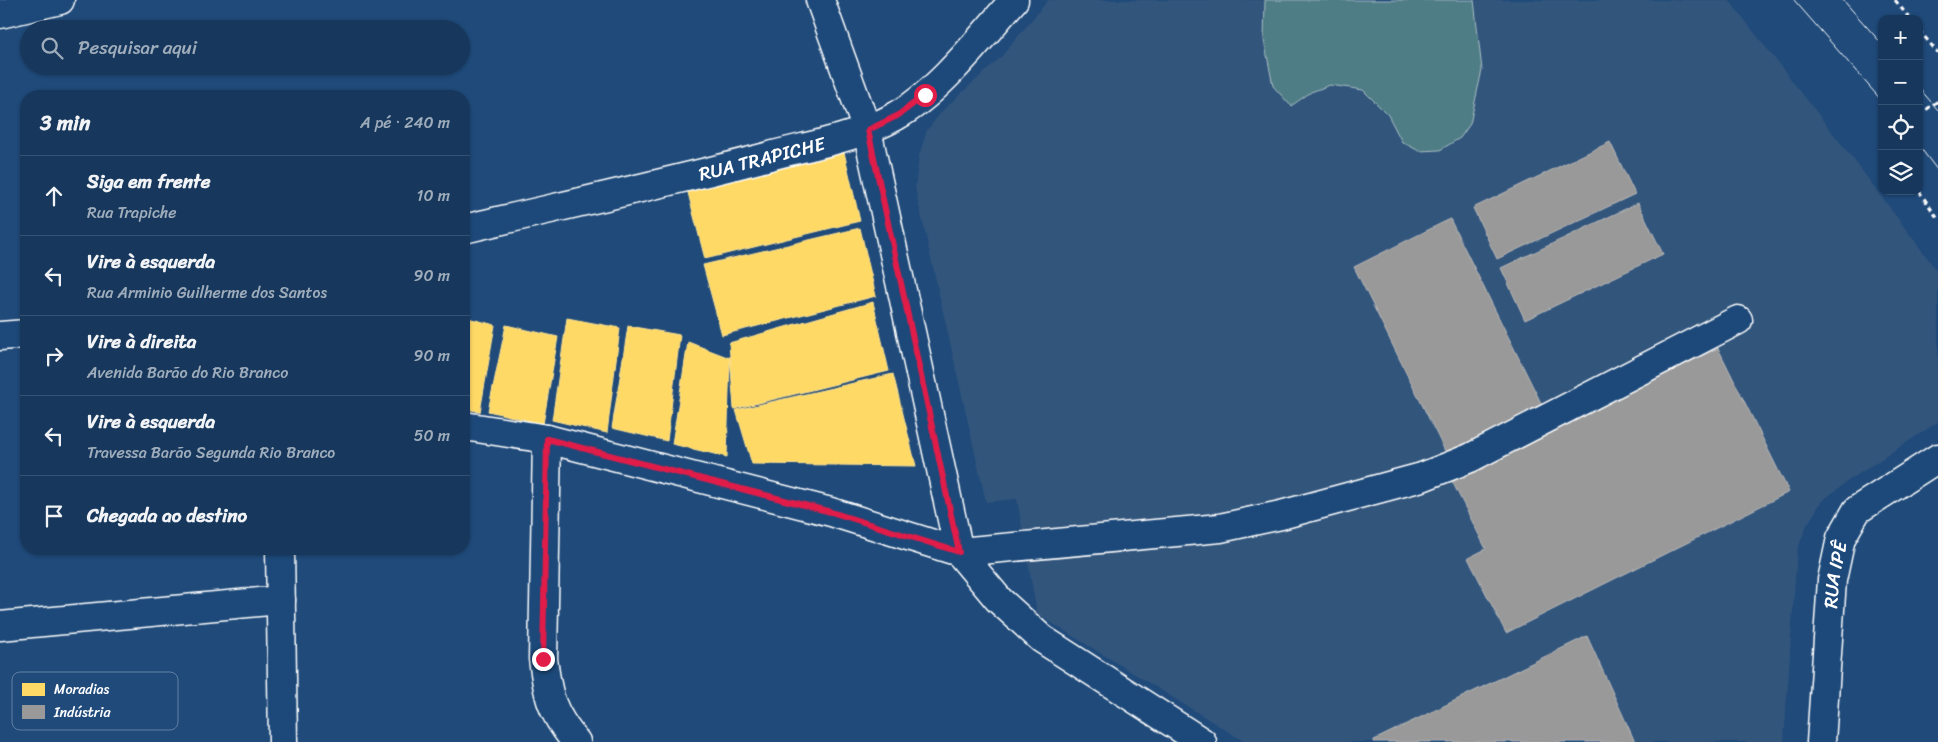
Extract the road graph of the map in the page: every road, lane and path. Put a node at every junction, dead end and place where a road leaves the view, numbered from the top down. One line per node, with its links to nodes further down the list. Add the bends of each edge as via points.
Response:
1 (60, 0): 5 (street)
2 (820, 0): 11 (street)
3 (1014, 0): 11 (street, RUA TRAPICHE, via 925,95 897,116)
4 (1895, 0): 6 (path)
5 (11, 8)
6 (1907, 15)
7 (1923, 35): 8 (path)
8 (1938, 53)
9 (1938, 101): 10 (path)
10 (1923, 113)
11 (868, 130): 14 (street, RUA TRAPICHE, via 725,168); 21 (street)
12 (1922, 195): 13 (path)
13 (1938, 219)
14 (470, 228)
15 (1738, 320): 21 (street, via 1470,458 1422,477 1220,528)
16 (20, 334): 17 (street)
17 (0, 336)
18 (470, 427): 19 (street)
19 (547, 439): 21 (street, via 831,512); 26 (street, via 543,659 547,694 561,724)
20 (1938, 458): 28 (street, RUA IPÊ, via 1857,510 1841,538 1832,580)
21 (959, 552): 27 (street, via 999,600 1042,638)
22 (280, 555): 23 (street)
23 (281, 600): 24 (street); 25 (street)
24 (0, 626)
25 (283, 742)
26 (576, 742)
27 (1202, 742)
28 (1820, 742)

